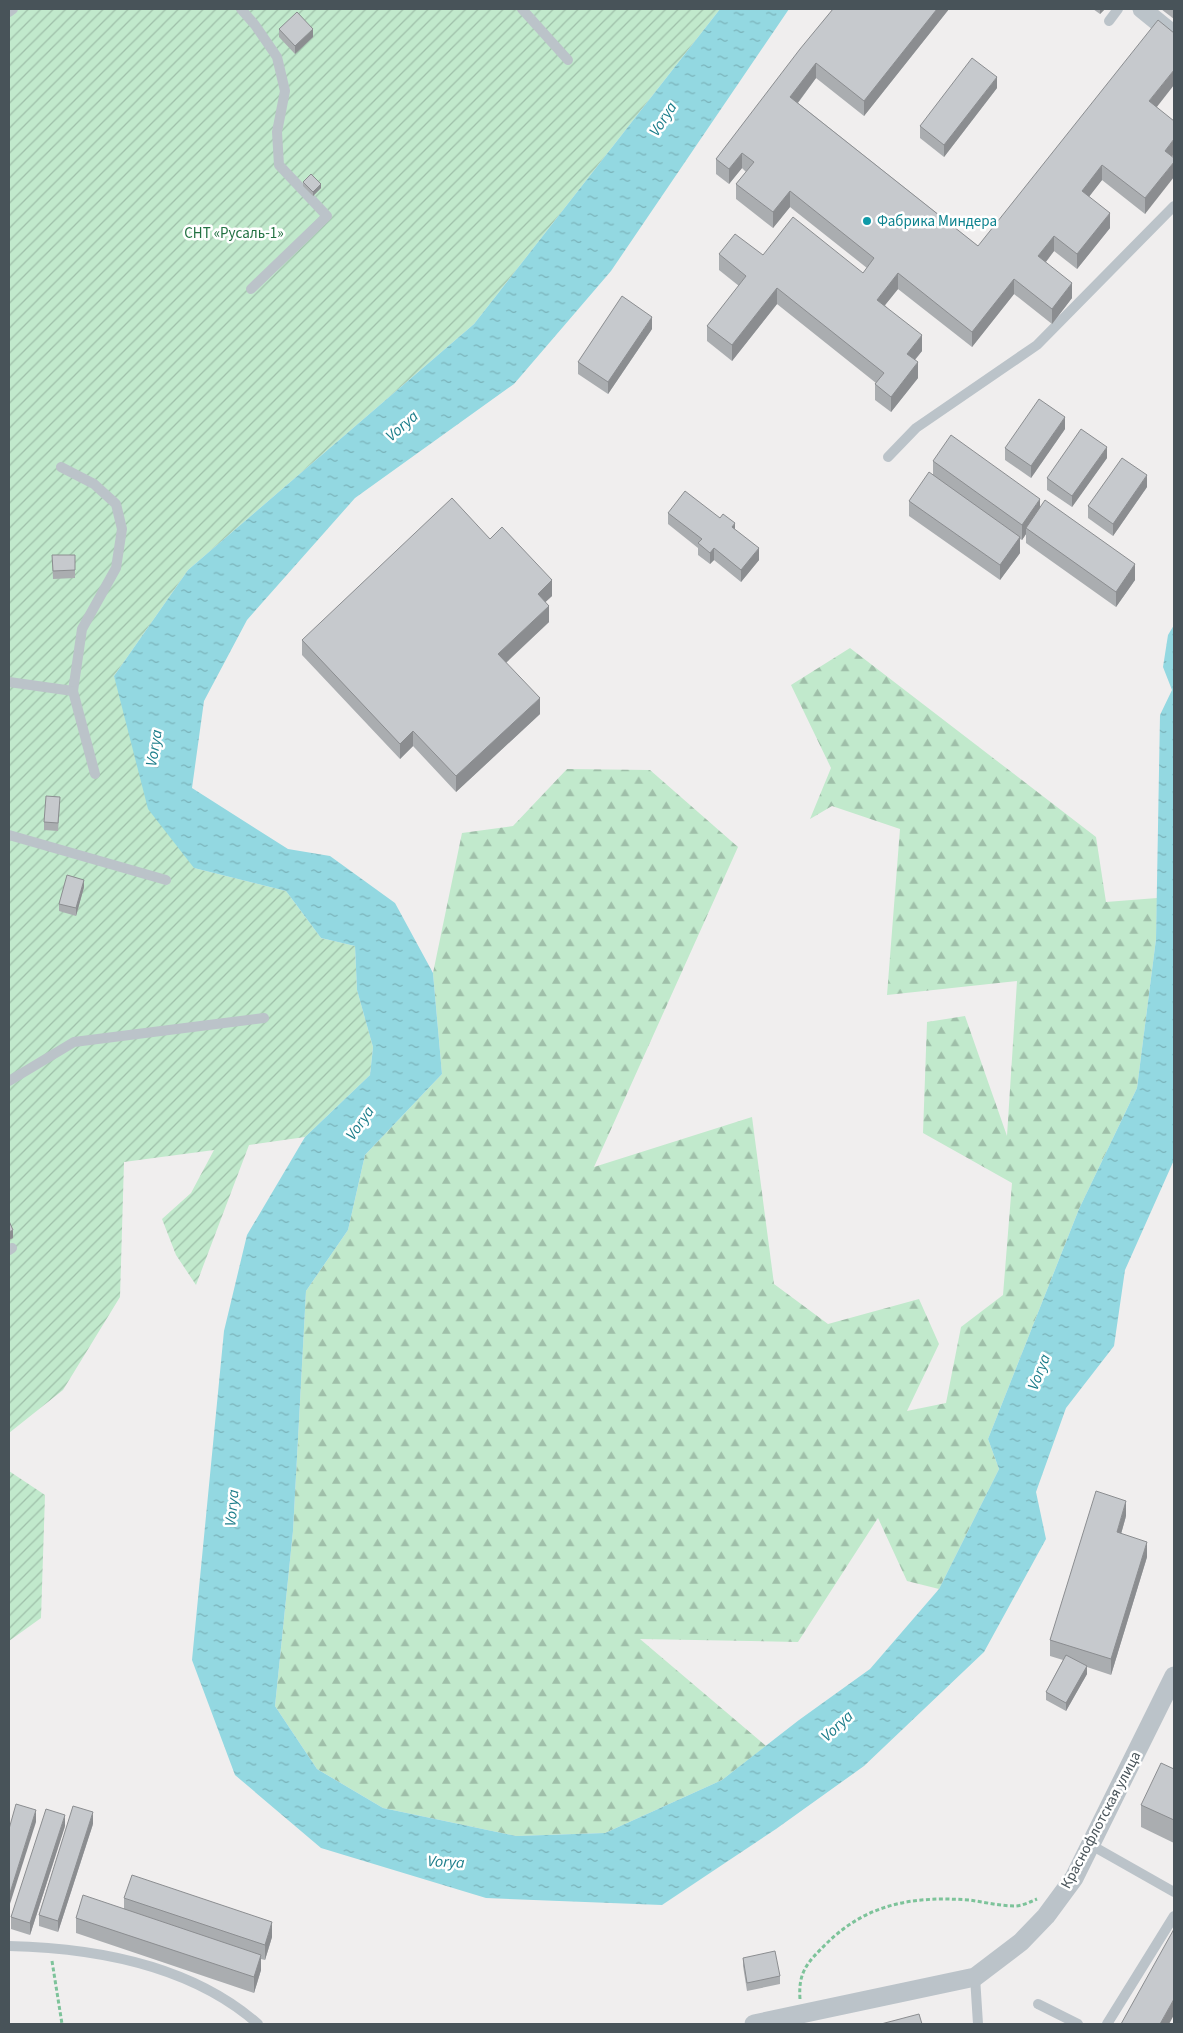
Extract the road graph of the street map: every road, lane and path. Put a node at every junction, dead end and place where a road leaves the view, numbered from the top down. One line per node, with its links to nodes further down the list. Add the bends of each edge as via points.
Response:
1 (13, 9): 6 (lane)
2 (242, 9): 11 (lane, via 277,57 283,82 285,91 277,132 279,165 327,216)
3 (522, 9): 9 (lane)
4 (1118, 9): 7 (lane)
5 (1142, 9): 8 (street)
6 (9, 12)
7 (1109, 21)
8 (1174, 35)
9 (568, 60)
10 (1174, 206): 12 (lane, via 1037,345 916,428)
11 (251, 289)
12 (888, 457)
13 (61, 466): 15 (lane, via 94,484 116,504 122,529 116,568 82,629)
14 (9, 682): 15 (lane)
15 (74, 691): 16 (lane)
16 (95, 774)
17 (9, 835): 18 (lane)
18 (166, 880)
19 (264, 1018): 20 (lane, via 74,1042)
20 (9, 1081)
21 (1174, 1676): 22 (street, Краснофлотская улица)
22 (1091, 1845): 23 (lane); 28 (street, Краснофлотская улица, via 1074,1878 1046,1916 1021,1942)
23 (1174, 1892)
24 (1045, 1895): 30 (path, via 1016,1906 918,1899 880,1909 847,1925 810,1959 799,1981)
25 (1174, 1916): 36 (lane)
26 (9, 1946): 27 (lane)
27 (50, 1947): 31 (path); 32 (lane, via 115,1957 177,1974 237,2006)
28 (975, 1977): 30 (street, Краснофлотская улица); 34 (lane)
29 (1038, 2004): 35 (lane)
30 (800, 2014): 33 (street, Краснофлотская улица)
31 (62, 2024)
32 (258, 2024)
33 (754, 2024)
34 (978, 2024)
35 (1078, 2024)
36 (1107, 2024)

